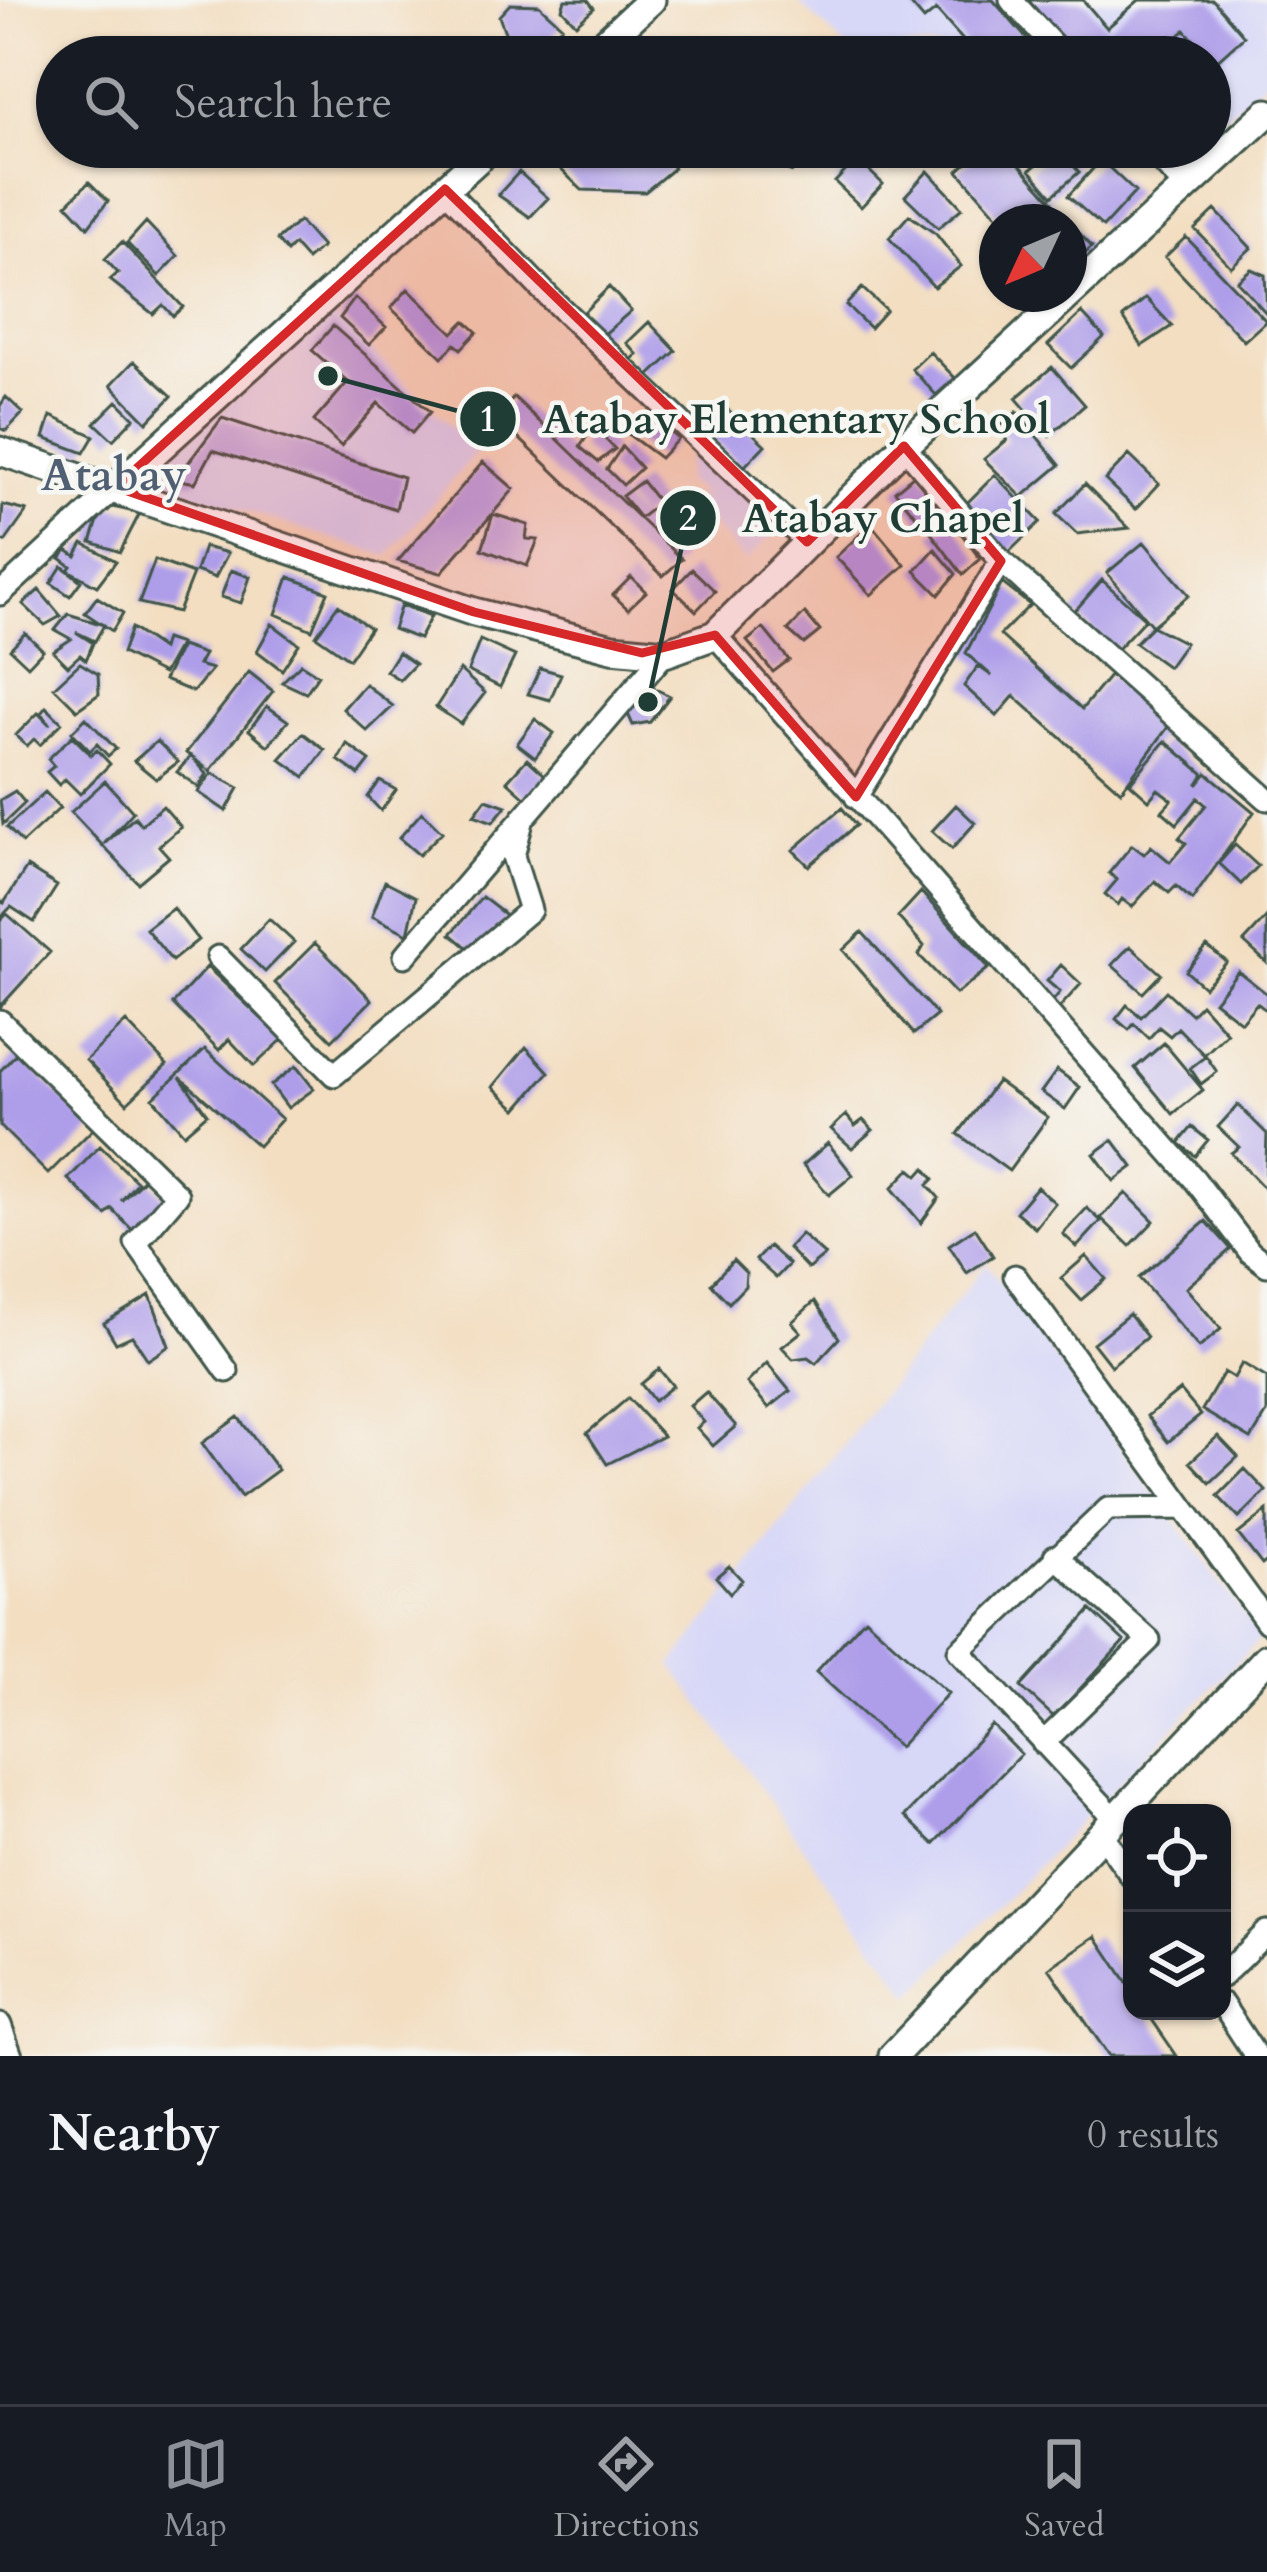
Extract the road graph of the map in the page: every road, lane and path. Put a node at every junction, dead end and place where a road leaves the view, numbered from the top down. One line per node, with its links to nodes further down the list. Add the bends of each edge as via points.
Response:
1 (651, 0): 3 (main road)
2 (1011, 0): 4 (street)
3 (612, 36)
4 (1044, 36)
5 (1267, 112): 6 (main road)
6 (1231, 146)
7 (468, 168): 11 (main road)
8 (1167, 168): 10 (street)
9 (1207, 168): 10 (main road)
10 (1186, 188): 12 (main road)
11 (445, 189): 14 (main road); 15 (street)
12 (904, 446): 15 (main road); 16 (street)
13 (0, 451): 14 (main road)
14 (116, 487): 17 (street); 19 (main road, via 474,612 612,648)
15 (807, 542): 18 (main road)
16 (1000, 561): 20 (street); 21 (street)
17 (0, 594)
18 (715, 635): 19 (main road); 20 (street)
19 (665, 653): 22 (street)
20 (856, 796): 26 (street)
21 (1267, 799)
22 (523, 818): 23 (street, via 513,856 530,910 334,1075); 24 (street)
23 (218, 956)
24 (405, 956)
25 (0, 1021): 28 (street, via 178,1195 136,1244)
26 (1267, 1265)
27 (1015, 1276): 29 (street)
28 (227, 1371)
29 (1184, 1508): 30 (street, via 1108,1509); 31 (street)
30 (1054, 1556): 33 (street, via 959,1651); 33 (street, via 1149,1640)
31 (1267, 1622)
32 (1267, 1658): 34 (main road)
33 (1043, 1743): 34 (street)
34 (1109, 1827): 35 (street); 41 (main road)
35 (1123, 1857)
36 (1267, 1932): 37 (street)
37 (1231, 1967)
38 (1231, 2018): 42 (street)
39 (0, 2025): 40 (street)
40 (10, 2056)
41 (892, 2056)
42 (1256, 2056)

